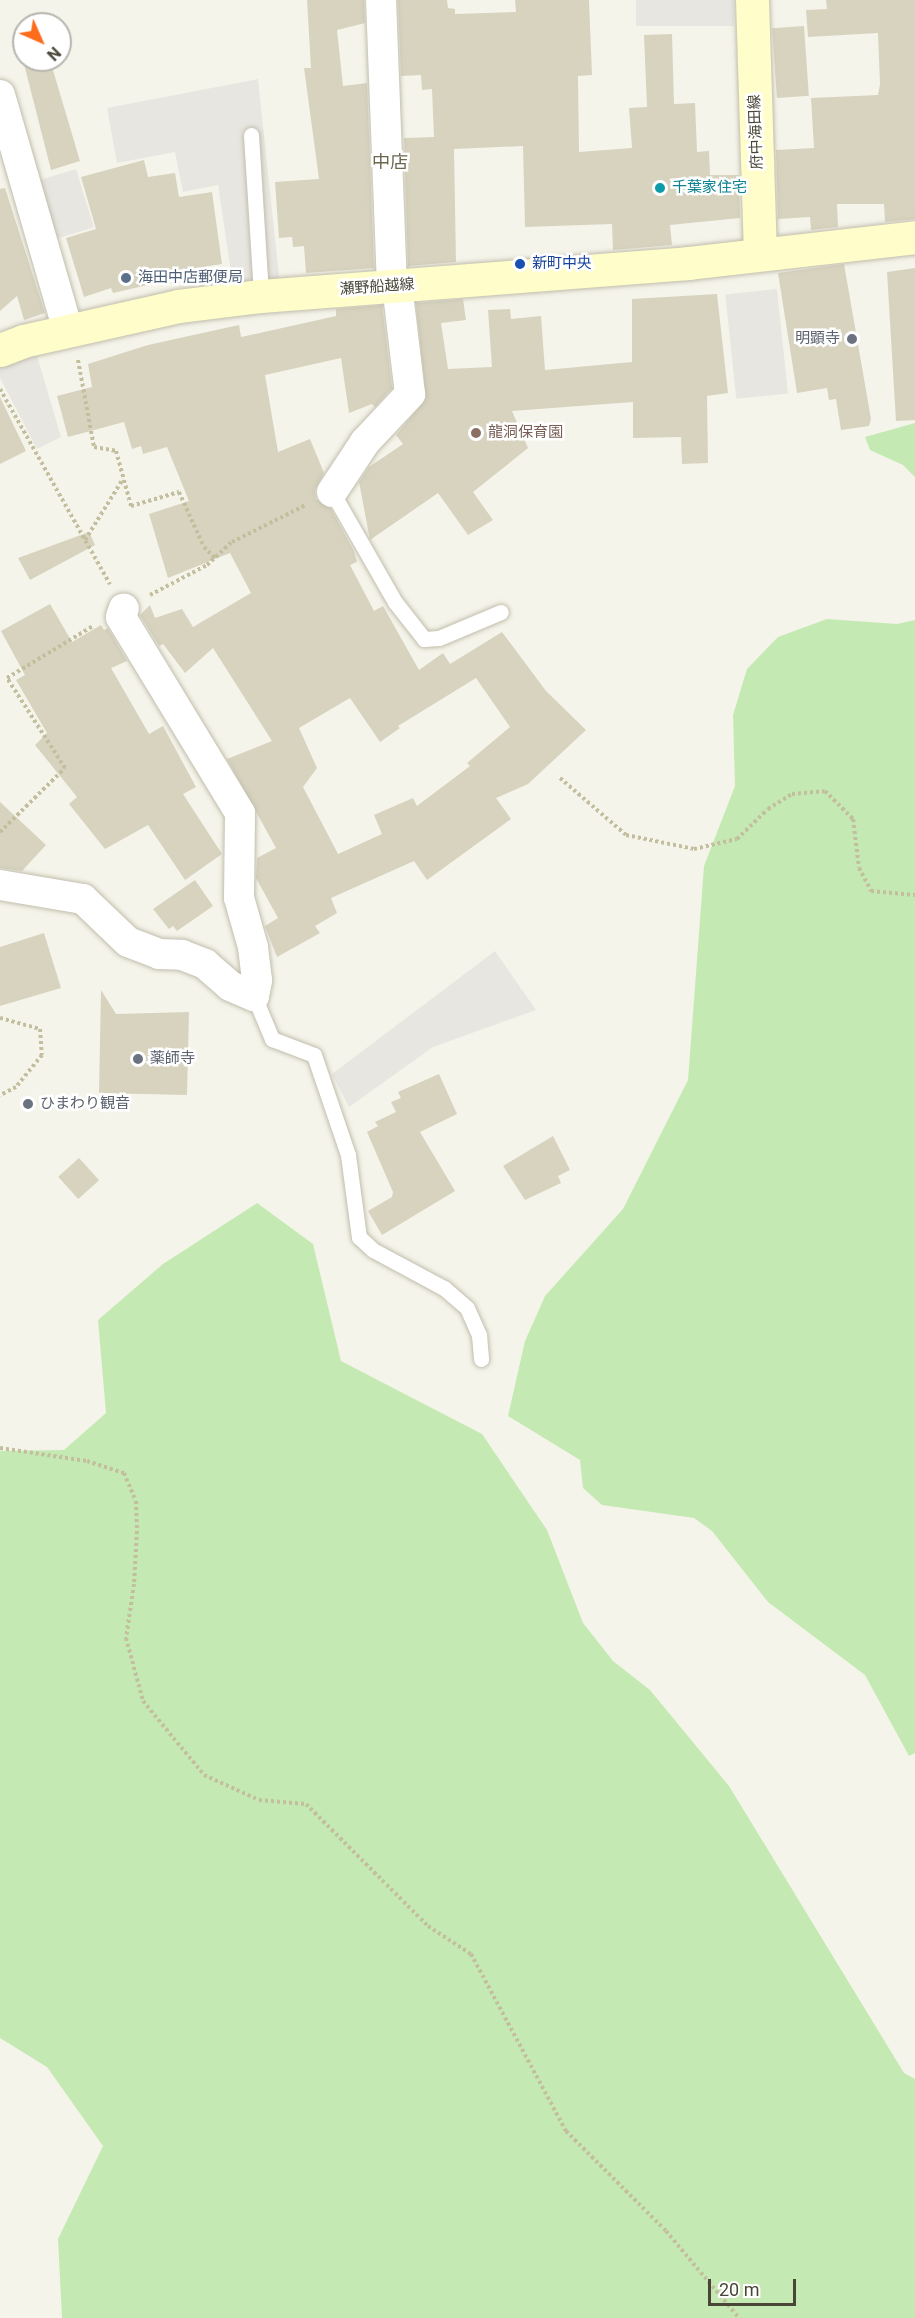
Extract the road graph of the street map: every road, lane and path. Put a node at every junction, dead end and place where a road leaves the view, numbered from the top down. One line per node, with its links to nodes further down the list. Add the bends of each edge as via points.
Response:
1 (381, 0): 7 (street)
2 (752, 0): 6 (main road, 府中海田線)
3 (0, 95): 9 (street)
4 (251, 135): 8 (lane)
5 (915, 237): 6 (main road)
6 (760, 253): 7 (main road, 瀬野船越線, via 688,263)
7 (394, 285): 8 (main road, 瀬野船越線); 13 (street, via 410,394 365,442)
8 (261, 296): 9 (main road, 瀬野船越線, via 178,306)
9 (70, 329): 10 (main road, 瀬野船越線); 12 (path, via 94,447 116,452)
10 (0, 350)
11 (0, 389): 14 (path)
12 (123, 479): 14 (path); 15 (path, via 131,506 179,492 204,547)
13 (332, 492): 15 (path, via 231,542); 17 (lane, via 395,602 424,639 439,638)
14 (84, 540): 16 (path)
15 (215, 558): 16 (path)
16 (124, 608): 19 (path, via 7,678 65,768); 22 (street, via 121,617 240,813 239,898 253,947 257,980)
17 (501, 612)
18 (560, 778): 21 (path, via 626,835 694,849 737,839 768,809 792,794 825,791 853,819 859,868 871,891)
19 (0, 832)
20 (0, 885): 22 (street, via 83,898 128,942 159,954 182,955 205,964 230,986)
21 (915, 895)
22 (254, 996): 25 (lane, via 273,1039 314,1055 348,1155 359,1237 373,1250 444,1288 467,1308 478,1335)
23 (0, 1018): 24 (path, via 40,1029 42,1055 16,1087)
24 (0, 1095)
25 (481, 1359)
26 (0, 1448): 27 (path, via 87,1461 124,1473 136,1501 137,1531 126,1638 143,1701 204,1775 259,1800 306,1804 428,1926 471,1954 566,2131 666,2231)
27 (739, 2318)

